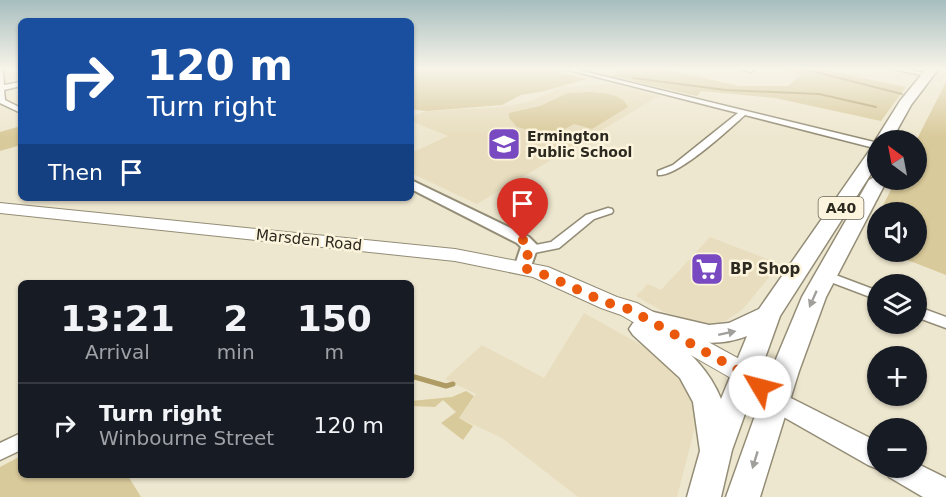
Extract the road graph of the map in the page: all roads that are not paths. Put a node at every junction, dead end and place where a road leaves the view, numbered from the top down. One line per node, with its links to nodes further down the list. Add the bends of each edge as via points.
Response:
1 (2, 91): 5 (street, via 2,101)
2 (657, 91): 6 (street)
3 (916, 91): 7 (highway)
4 (927, 91): 8 (highway)
5 (18, 109)
6 (744, 113): 9 (street); 11 (street, via 676,167)
7 (890, 130)
8 (905, 130)
9 (867, 145)
10 (867, 165): 19 (highway, A40)
11 (661, 173)
12 (414, 185): 16 (street, via 519,237 528,244)
13 (872, 190): 17 (highway, A40)
14 (0, 208): 16 (main road, Marsden Road)
15 (608, 211): 16 (street, via 590,217 555,245)
16 (526, 259): 22 (main road, Marsden Road, via 611,305 621,317)
17 (825, 275): 18 (street); 24 (highway, A40, one-way to 24)
18 (867, 292)
19 (768, 315): 22 (highway, one-way to 19, via 714,336 738,331); 23 (highway, A40)
20 (927, 315): 21 (street)
21 (946, 323)
22 (646, 325): 23 (main road, Marsden Road); 26 (highway, via 701,385)
23 (742, 380): 24 (main road, Marsden Road); 26 (highway, A40)
24 (775, 400): 27 (main road); 32 (highway, A40, one-way to 32)
25 (18, 443): 28 (street)
26 (716, 450): 31 (highway, A40)
27 (867, 450)
28 (0, 452)
29 (917, 478): 30 (main road)
30 (946, 494)
31 (704, 497)
32 (743, 497)

